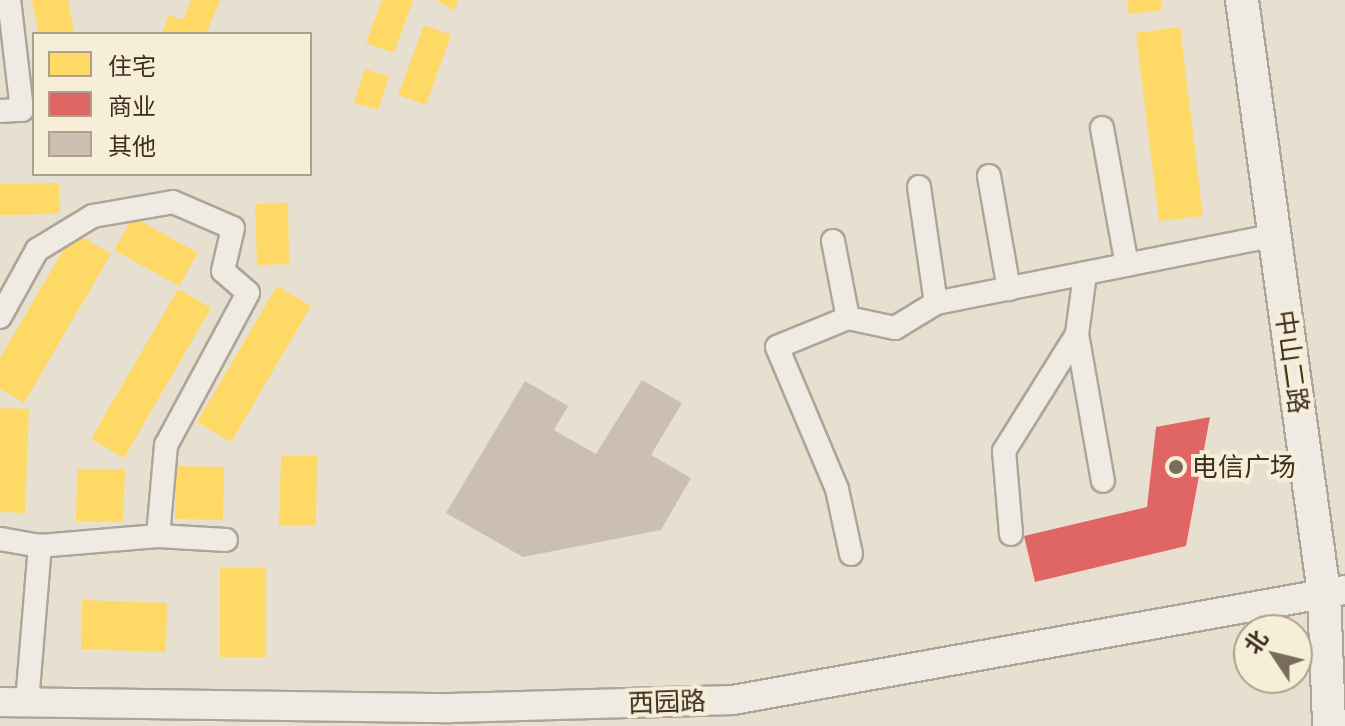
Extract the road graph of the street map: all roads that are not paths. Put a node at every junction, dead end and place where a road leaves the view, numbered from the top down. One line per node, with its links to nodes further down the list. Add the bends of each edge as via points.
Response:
1 (9, 0): 3 (street, via 22,110)
2 (1242, 0): 7 (main road, 中山二路)
3 (0, 111)
4 (1102, 128): 9 (street)
5 (989, 176): 11 (street)
6 (919, 187): 12 (street)
7 (1275, 235): 9 (street); 23 (main road, 中山二路)
8 (833, 241): 14 (street)
9 (1127, 265): 10 (street)
10 (1085, 274): 11 (street); 15 (street)
11 (1009, 289): 12 (street)
12 (936, 303): 14 (street, via 895,328)
13 (0, 317): 18 (street, via 37,250 93,216 173,202 233,228 223,271 248,293 166,445)
14 (848, 318): 22 (street, via 777,347 837,489)
15 (1077, 334): 16 (street); 17 (street, via 1004,451)
16 (1103, 481)
17 (1011, 534)
18 (158, 536): 20 (street); 21 (street)
19 (0, 539): 21 (street)
20 (226, 540)
21 (40, 546): 24 (street)
22 (851, 554)
23 (1335, 592): 25 (street, 西园路); 26 (main road, 中山二路)
24 (13, 702): 25 (street, 西园路)
25 (640, 714)
26 (1329, 726)

